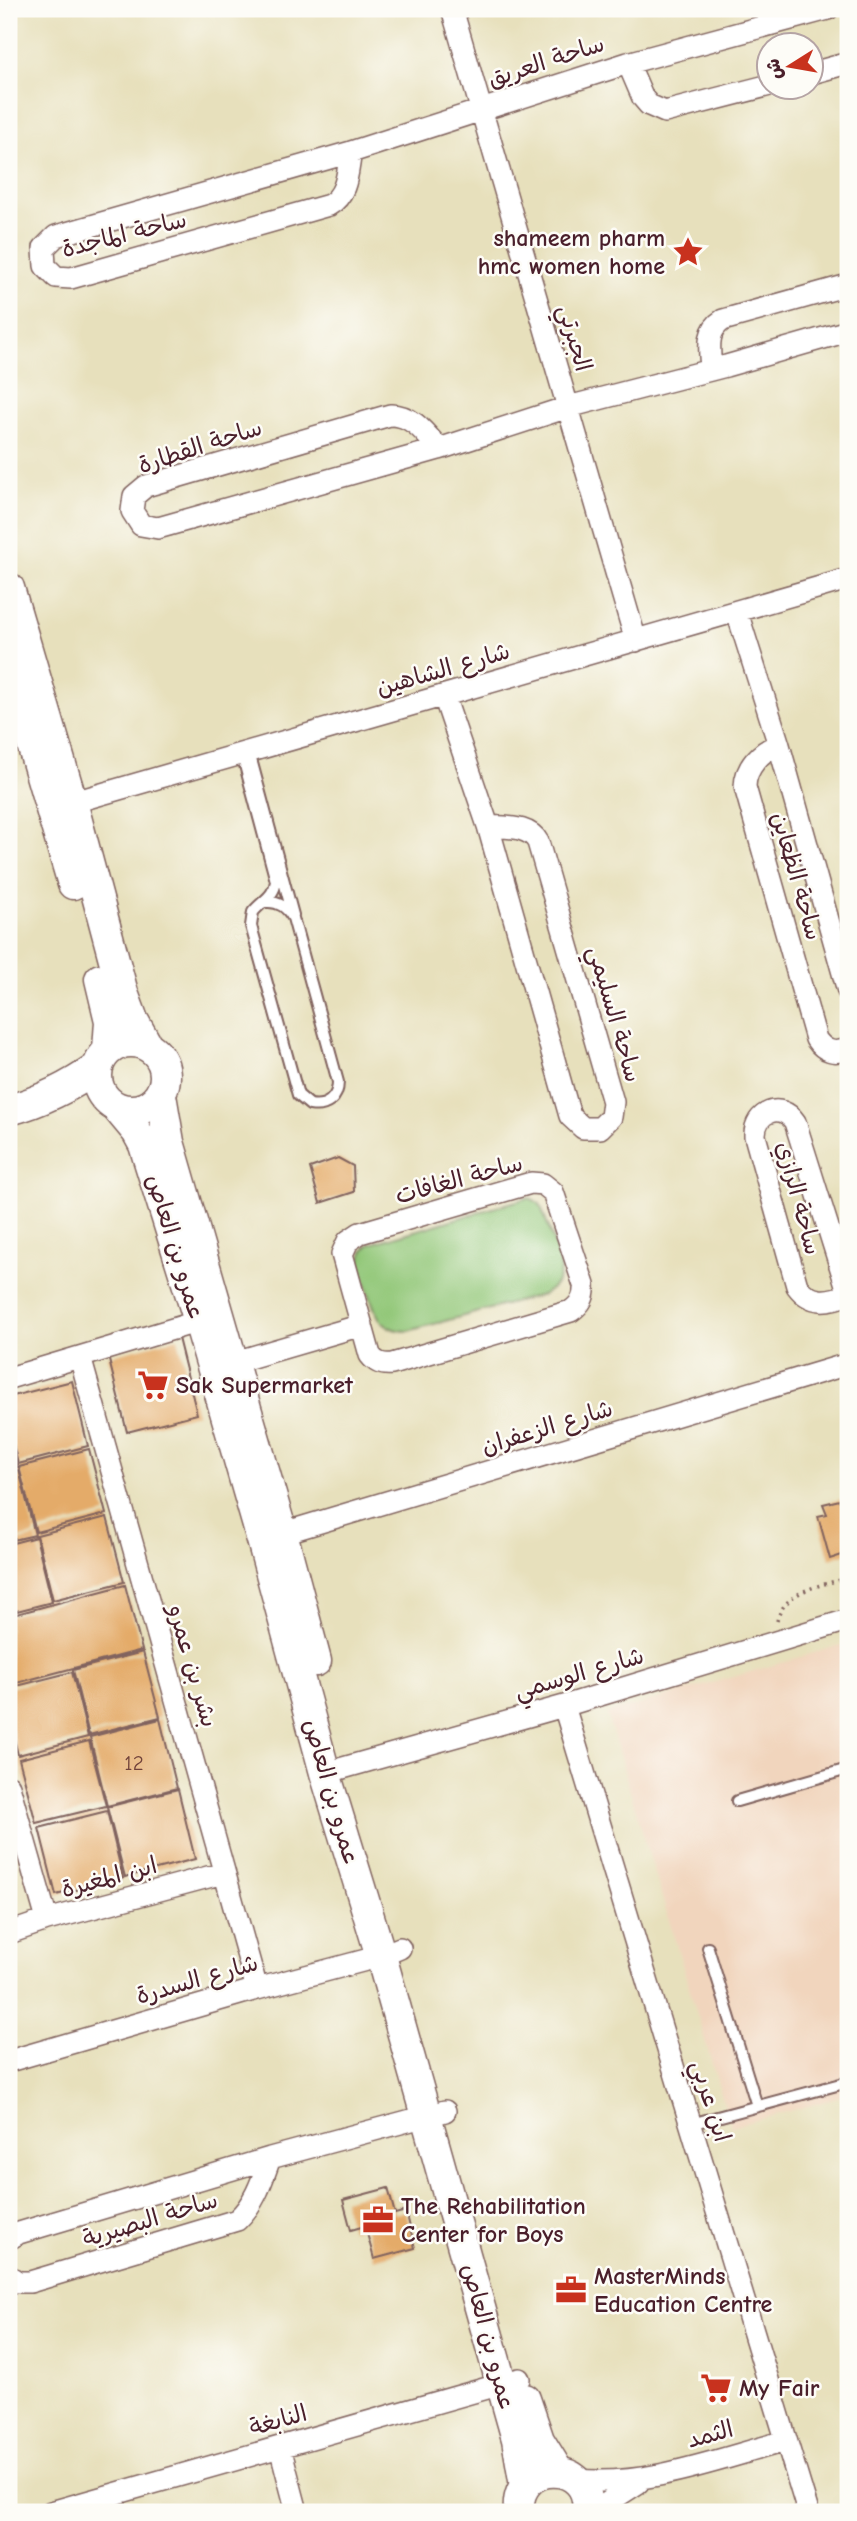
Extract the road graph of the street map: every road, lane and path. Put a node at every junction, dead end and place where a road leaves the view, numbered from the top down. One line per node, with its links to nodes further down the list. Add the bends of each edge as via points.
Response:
1 (452, 9): 7 (street, الجبرتي)
2 (828, 9): 3 (street, ساحة العريق)
3 (628, 63): 6 (street, ساحة العريق, via 643,98 665,112); 7 (street, ساحة العريق)
4 (848, 63): 5 (street)
5 (826, 69)
6 (756, 88)
7 (481, 110): 8 (street, ساحة الماجدة); 12 (street, الجبرتي)
8 (351, 152): 8 (street, ساحة الماجدة, via 57,236 44,248 45,265 56,277 71,278 329,205 343,191)
9 (848, 285): 11 (street, via 716,324 710,336)
10 (848, 331): 11 (street, ساحة القطارة)
11 (711, 370): 12 (street, ساحة القطارة)
12 (568, 407): 13 (street, ساحة القطارة); 17 (street, الجبرتي)
13 (439, 449): 13 (street, ساحة القطارة, via 411,421 390,415 146,486 134,496 132,511 141,525 158,528)
14 (848, 579): 16 (street, شارع الشاهين)
15 (9, 588): 22 (street)
16 (737, 612): 17 (street, شارع الشاهين); 20 (street, ساحة الظعاين)
17 (636, 641): 19 (street, شارع الشاهين)
18 (9, 666): 22 (street)
19 (444, 696): 21 (street, شارع الشاهين); 23 (street, ساحة السليمي)
20 (779, 745): 26 (street, ساحة الظعاين); 28 (street, ساحة الظعاين, via 753,764 745,787 816,1039 832,1052)
21 (245, 753): 22 (street, شارع الشاهين); 24 (lane, via 276,881); 25 (lane)
22 (62, 806): 27 (street, via 123,993); 29 (street, via 108,1006)
23 (488, 826): 23 (street, ساحة السليمي, via 570,1115 583,1128 600,1128 611,1117 613,1102 538,842 529,831)
24 (266, 902): 25 (lane, via 279,903); 25 (lane, via 253,912 251,926 296,1091 305,1103 320,1106 334,1098 338,1082)
25 (293, 918)
26 (848, 991)
27 (147, 1045): 29 (street, via 127,1042); 30 (street, via 165,1067)
28 (848, 1048)
29 (103, 1059): 31 (street, via 69,1086); 32 (street, via 98,1086)
30 (160, 1095): 32 (street, via 136,1111); 35 (street, عمرو بن العاص)
31 (38, 1102): 32 (street); 33 (street)
32 (113, 1105): 35 (street, عمرو بن العاص, via 144,1145)
33 (9, 1110)
34 (848, 1293): 34 (street, ساحة الرازي, via 795,1122 779,1110 766,1113 757,1123 755,1136 794,1279 801,1291 818,1301)
35 (209, 1319): 37 (street); 39 (street, عمرو بن العاص)
36 (362, 1325): 36 (street, ساحة الغافات, via 370,1355 386,1365 578,1307 584,1285 553,1192 543,1184 531,1183 353,1237 342,1254); 39 (street)
37 (80, 1357): 40 (street); 51 (street, بشر بن عمرو)
38 (848, 1364): 41 (street, شارع الزعفران)
39 (223, 1366): 41 (street, عمرو بن العاص)
40 (9, 1378)
41 (272, 1537): 47 (street, عمرو بن العاص)
42 (848, 1578): 44 (path, via 799,1592 787,1602 779,1612)
43 (848, 1620): 44 (street, شارع الوسمي)
44 (771, 1643): 45 (street, شارع الوسمي)
45 (564, 1706): 47 (street, شارع الوسمي); 61 (street, ابن عربي)
46 (848, 1769): 49 (lane)
47 (334, 1770): 55 (street, عمرو بن العاص)
48 (9, 1786): 50 (street)
49 (737, 1801)
50 (12, 1810): 52 (street)
51 (223, 1873): 52 (street, ابن المغيرة); 56 (street, بشر بن عمرو)
52 (47, 1920): 53 (street, ابن المغيرة)
53 (9, 1933)
54 (708, 1948): 59 (lane)
55 (391, 1952): 56 (street, شارع السدرة); 60 (street, عمرو بن العاص)
56 (257, 1989): 57 (street, شارع السدرة)
57 (9, 2061)
58 (848, 2082): 59 (lane)
59 (757, 2106): 61 (lane)
60 (436, 2113): 62 (street, ساحة البصيرية); 65 (street, عمرو بن العاص)
61 (691, 2124): 66 (street, ابن عربي)
62 (270, 2158): 63 (street, ساحة البصيرية); 64 (street, ساحة البصيرية, via 256,2195 237,2220 30,2282)
63 (9, 2239)
64 (9, 2276)
65 (510, 2381): 67 (street, النابغة); 68 (street, عمرو بن العاص, via 539,2440); 70 (street, عمرو بن العاص)
66 (786, 2441): 69 (street, الثمد); 74 (street, ابن عربي)
67 (280, 2447): 71 (street, النابغة); 72 (street)
68 (568, 2476): 69 (street, الثمد, via 612,2482); 70 (street, via 540,2474); 73 (street, عمرو بن العاص, via 585,2491)
69 (648, 2478): 73 (street, الثمد)
70 (522, 2499)
71 (51, 2512)
72 (297, 2512)
73 (590, 2512)
74 (808, 2512)

